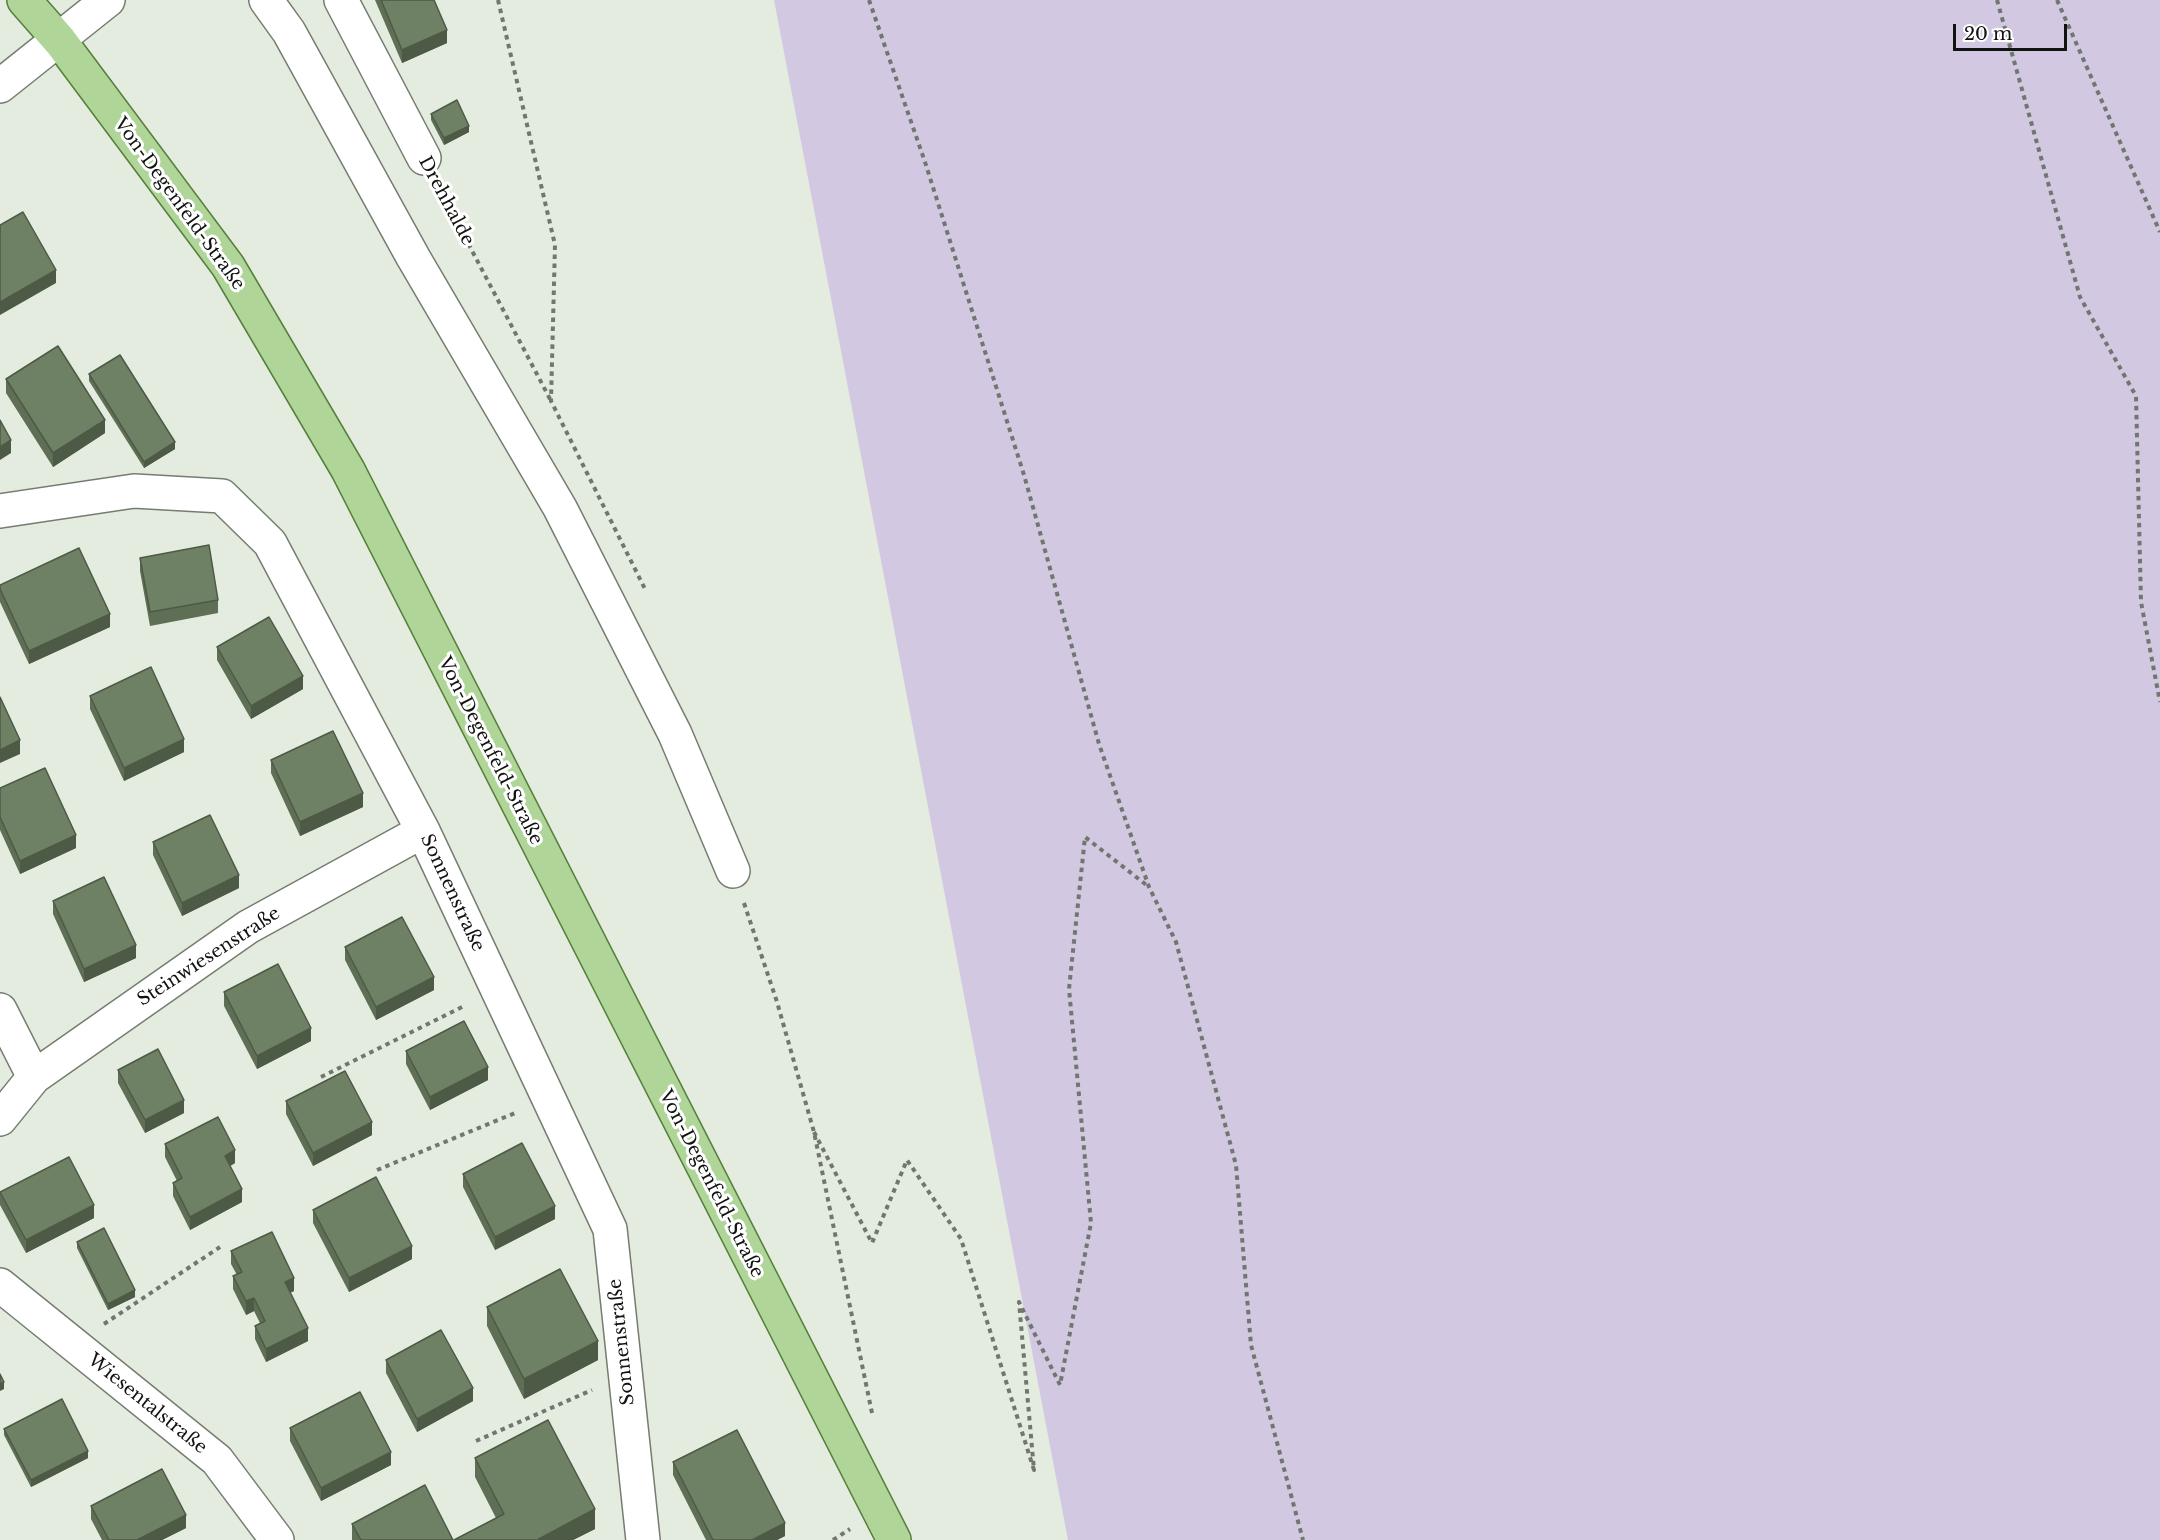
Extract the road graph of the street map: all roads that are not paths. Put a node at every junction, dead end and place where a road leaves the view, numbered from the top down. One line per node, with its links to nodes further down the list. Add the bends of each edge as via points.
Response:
1 (24, 0): 5 (main road, Von-Degenfeld-Straße)
2 (108, 0): 5 (street)
3 (266, 0): 10 (street, via 289,32 413,257 560,508 675,734)
4 (341, 0): 7 (street, Drehhalde)
5 (60, 41): 6 (street); 17 (main road, Von-Degenfeld-Straße, via 228,266 348,470)
6 (0, 86)
7 (424, 158)
8 (0, 510): 9 (street, Sonnenstraße, via 134,492 222,496 270,543)
9 (423, 831): 12 (street, Steinwiesenstraße, via 248,927); 16 (street, Sonnenstraße, via 610,1229)
10 (733, 871)
11 (0, 1010): 12 (street)
12 (34, 1077): 13 (street, Steinwiesenstraße)
13 (0, 1119)
14 (0, 1285): 15 (street, Wiesentalstraße, via 217,1460)
15 (277, 1540)
16 (643, 1540)
17 (894, 1540)

